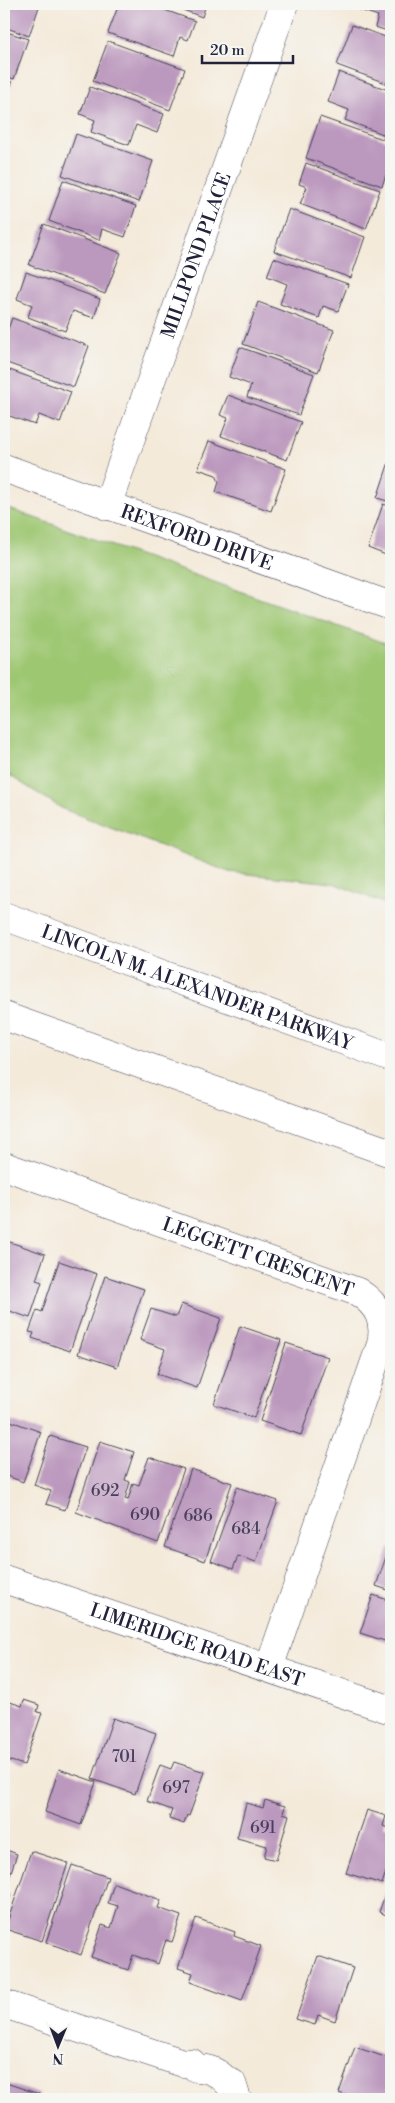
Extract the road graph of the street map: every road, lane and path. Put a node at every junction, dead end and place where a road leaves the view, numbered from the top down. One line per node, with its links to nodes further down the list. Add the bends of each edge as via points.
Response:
1 (284, 4): 3 (main road, MILLPOND PLACE)
2 (4, 468): 3 (main road, REXFORD DRIVE)
3 (107, 506): 4 (main road, REXFORD DRIVE)
4 (391, 606)
5 (4, 916): 7 (main road, LINCOLN M. ALEXANDER PARKWAY)
6 (4, 1016): 8 (main road)
7 (391, 1058)
8 (391, 1153)
9 (4, 1166): 11 (main road, LEGGETT CRESCENT, via 358,1292 378,1310 383,1323 381,1344)
10 (4, 1579): 11 (main road, LIMERIDGE ROAD EAST)
11 (269, 1668): 12 (main road, LIMERIDGE ROAD EAST)
12 (391, 1710)
13 (4, 2004): 14 (main road, via 219,2073 232,2083)
14 (237, 2099)

